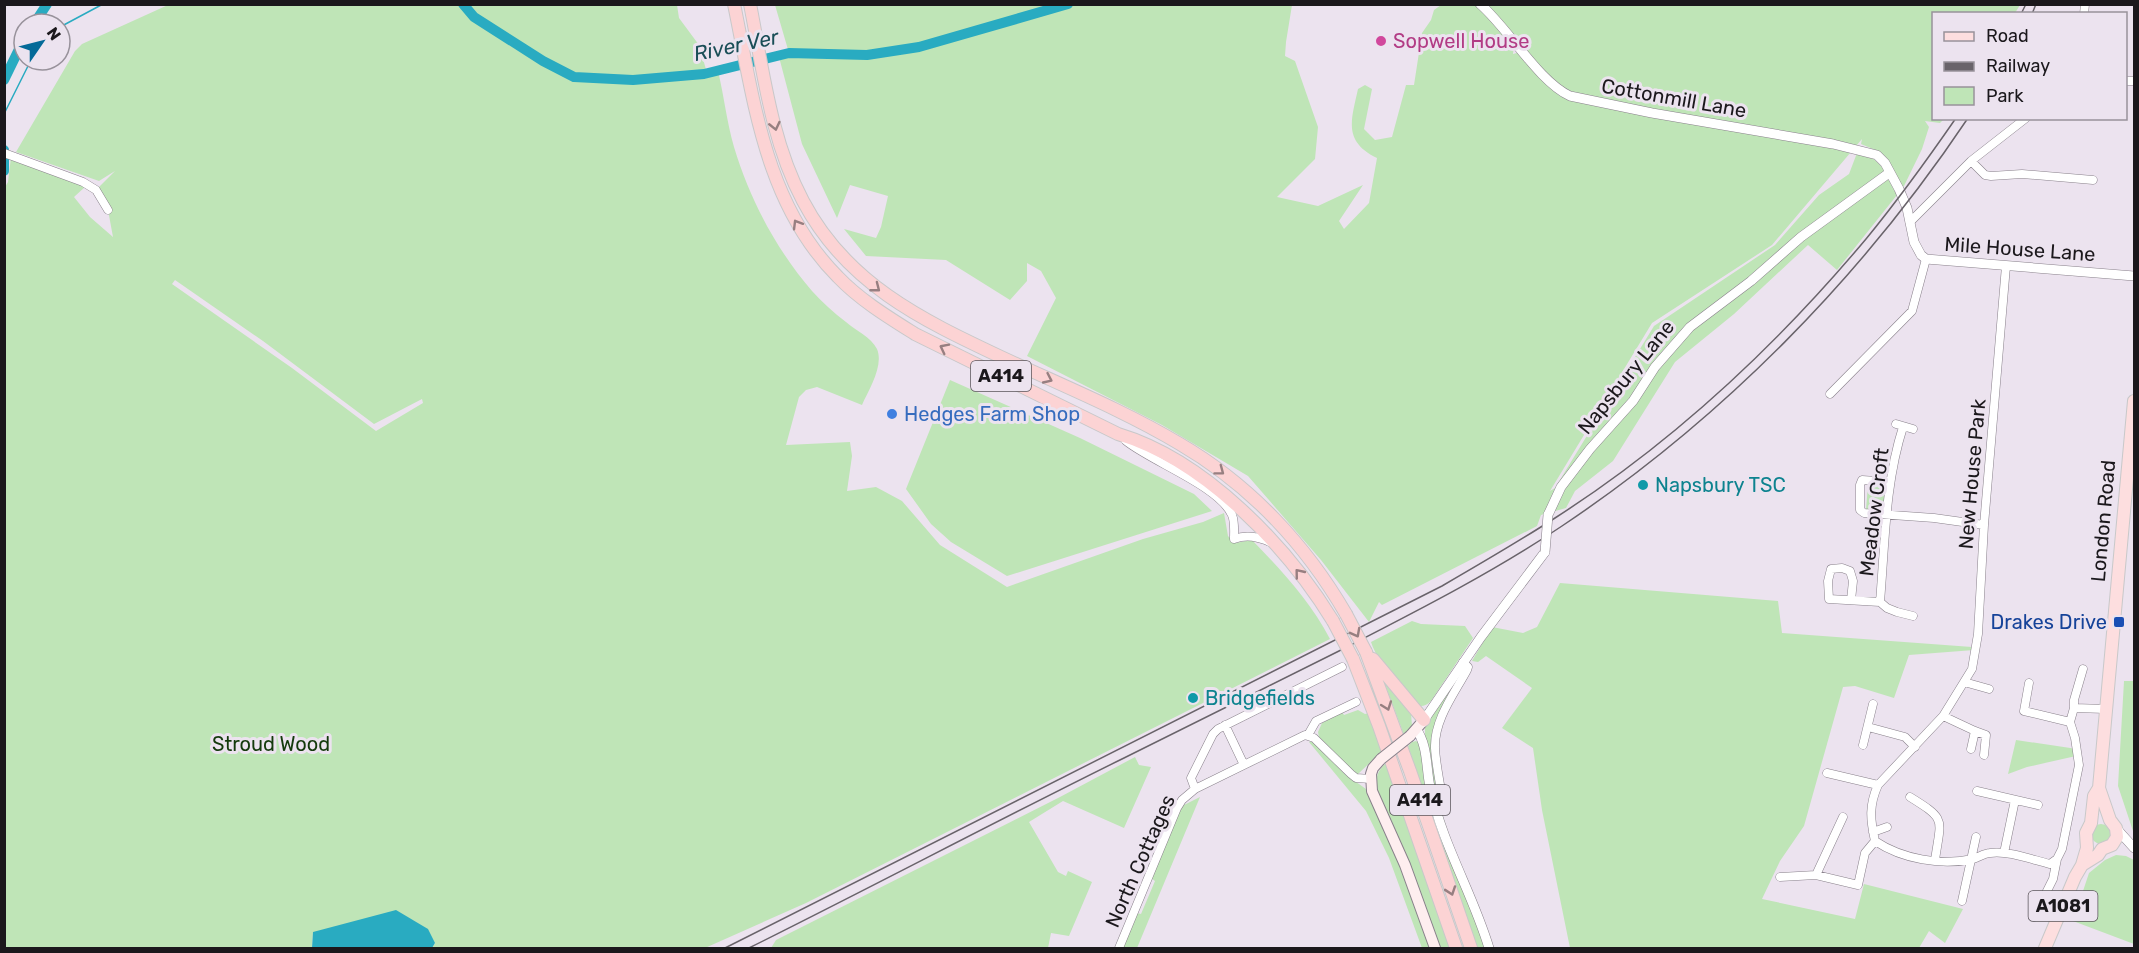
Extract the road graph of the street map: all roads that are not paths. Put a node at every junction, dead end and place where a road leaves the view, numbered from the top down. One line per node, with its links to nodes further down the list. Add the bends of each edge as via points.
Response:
1 (734, 4): 17 (highway, A414, one-way to 1, via 915,334 840,279 803,234 784,201 763,144)
2 (750, 4): 26 (highway, A414, one-way to 26, bridge, via 784,157 803,201 832,244 859,273 924,320 1150,427 1207,461 1258,503 1295,541 1328,582)
3 (1480, 4): 7 (street, Cottonmill Lane, via 1548,79 1570,96 1871,153 1881,158)
4 (2023, 120): 6 (street)
5 (8, 154): 9 (street, via 83,182 96,190)
6 (1971, 161): 8 (street, via 1991,177 2022,174); 10 (street)
7 (1889, 173): 10 (street, Mile House Lane); 27 (street, Napsbury Lane, bridge, via 1801,237 1690,327 1561,487 1548,515 1545,552)
8 (2093, 180)
9 (108, 210)
10 (1910, 222): 11 (street, Mile House Lane, via 1914,242)
11 (1926, 259): 12 (street, Mile House Lane); 14 (street, via 1912,311)
12 (2006, 266): 13 (street, Mile House Lane); 21 (street, New House Park)
13 (2134, 276)
14 (1830, 394)
15 (2134, 401): 20 (main road, London Road / A1081)
16 (1913, 429): 18 (street, Meadow Croft, via 1900,426)
17 (1118, 434): 22 (highway, A414, via 1138,440 1197,475 1246,514); 22 (street, via 1226,505 1234,520 1234,539 1257,536)
18 (1890, 482): 19 (street, Meadow Croft); 19 (street, via 1862,480 1860,484 1860,510)
19 (1888, 515): 21 (street); 24 (street, Meadow Croft)
20 (2129, 515): 36 (main road, London Road / A1081)
21 (1984, 525): 30 (street, New House Park, via 1978,634 1972,669)
22 (1274, 544): 79 (highway, A414, one-way to 22, bridge, via 1353,659 1314,592)
23 (1851, 600): 23 (street, via 1829,599 1831,569 1850,571); 24 (street)
24 (1880, 602): 25 (street)
25 (1913, 616)
26 (1366, 652): 41 (highway); 80 (highway, A414, one-way to 80)
27 (1463, 663): 41 (street, Napsbury Lane); 58 (street, Napsbury Lane, via 1467,670 1436,735 1443,805)
28 (1342, 667): 39 (street)
29 (2083, 669): 35 (street)
30 (1964, 682): 32 (street); 37 (street, New House Park)
31 (2029, 683): 38 (street, via 2024,711)
32 (1989, 689)
33 (1356, 702): 43 (street, North Cottages, via 1316,721)
34 (1873, 704): 40 (street)
35 (2074, 708): 36 (street); 38 (street)
36 (2106, 710): 52 (main road, London Road / A1081)
37 (1943, 716): 42 (street); 45 (street, New House Park)
38 (2070, 722): 70 (street, via 2079,765)
39 (1225, 725): 48 (street); 53 (street, North Cottages, via 1213,734 1191,778)
40 (1868, 728): 44 (street); 45 (street, via 1905,737)
41 (1417, 729): 50 (main road, bridge, via 1381,759); 58 (street, Napsbury Lane)
42 (1974, 731): 46 (street); 47 (street, via 1986,735)
43 (1308, 735): 48 (street, North Cottages); 50 (street, via 1356,778)
44 (1863, 745)
45 (1915, 747): 51 (street, New House Park)
46 (1971, 749)
47 (1984, 755)
48 (1244, 765): 53 (street, North Cottages)
49 (1827, 773): 51 (street)
50 (1371, 779): 78 (main road, via 1372,791 1405,865)
51 (1878, 785): 63 (street, New House Park, via 1869,816)
52 (2098, 788): 60 (main road, London Road / A1081); 61 (main road, London Road / A1081)
53 (1195, 789): 77 (street, North Cottages, via 1180,803)
54 (1977, 791): 56 (street)
55 (1910, 797): 71 (street, via 1934,812 1940,824)
56 (2015, 800): 57 (street); 68 (street)
57 (2038, 805)
58 (1437, 813): 81 (street, Napsbury Lane)
59 (1843, 817): 73 (street)
60 (2091, 823): 61 (main road, via 2102,818); 65 (main road, London Road / A1081)
61 (2113, 824): 66 (main road, via 2117,837); 67 (street)
62 (1887, 827): 63 (street)
63 (1874, 836): 71 (street, via 1890,850); 73 (street, via 1865,853 1858,885)
64 (1976, 837): 69 (street)
65 (2087, 838): 66 (main road, via 2093,846); 72 (main road, London Road / A1081)
66 (2107, 847): 67 (street); 72 (main road, London Road / A1081)
67 (2133, 848)
68 (2004, 853): 69 (street); 70 (street, via 2050,864)
69 (1972, 859): 71 (street); 75 (street)
70 (2057, 859): 76 (street, via 2053,879)
71 (1935, 860)
72 (2082, 865): 82 (main road, London Road / A1081)
73 (1816, 875): 74 (street)
74 (1780, 877)
75 (1962, 901)
76 (2034, 917)
77 (1119, 948)
78 (1435, 948)
79 (1456, 948)
80 (1471, 948)
81 (1489, 948)
82 (2045, 948)

